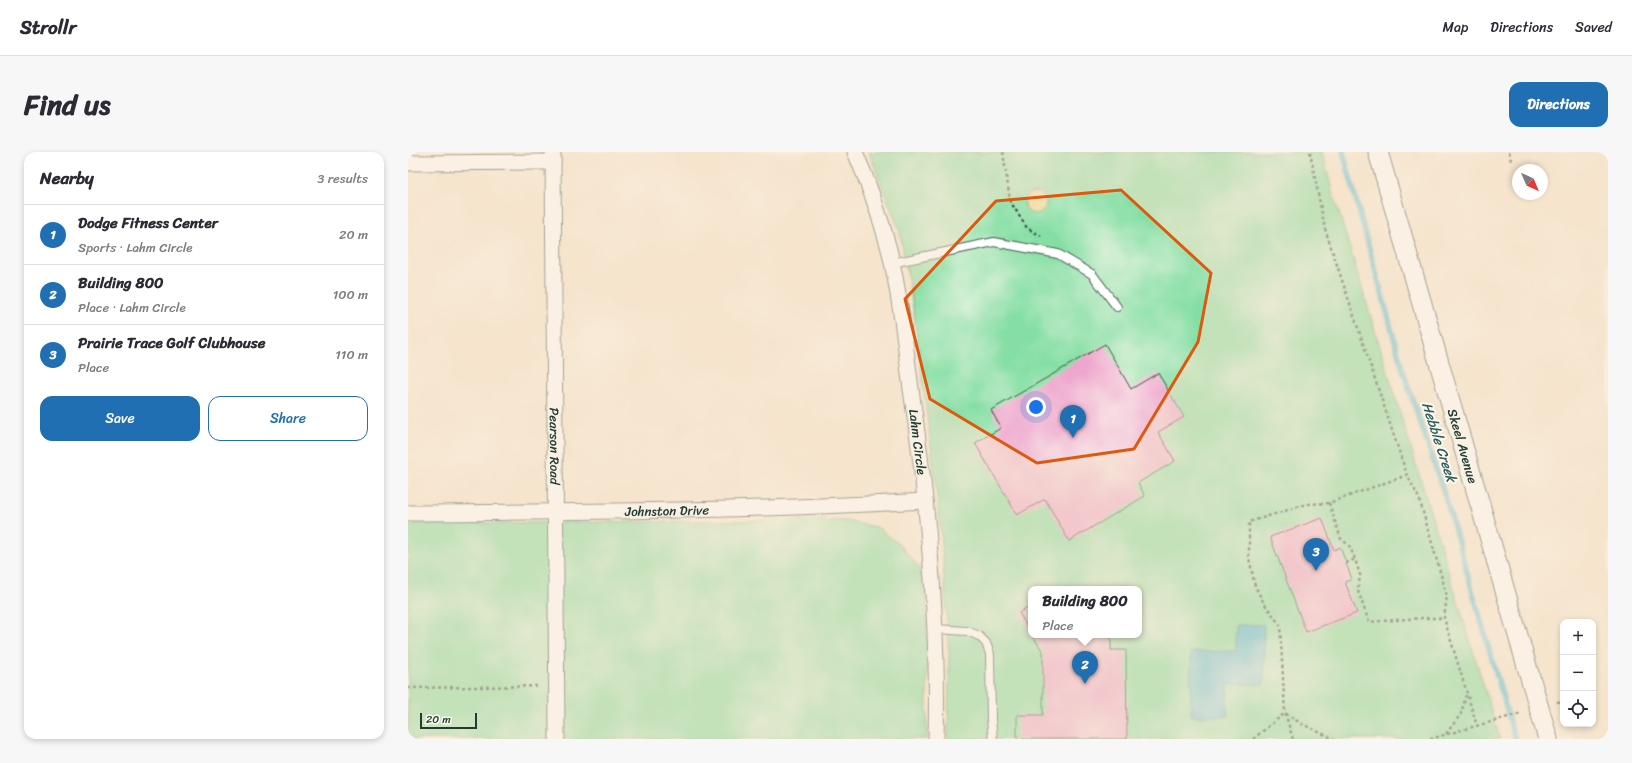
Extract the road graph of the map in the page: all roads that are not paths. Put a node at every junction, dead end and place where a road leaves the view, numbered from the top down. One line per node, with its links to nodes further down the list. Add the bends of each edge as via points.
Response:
1 (855, 152): 5 (street, Lahm Circle, via 879,214)
2 (1378, 152): 14 (street, Skeel Avenue)
3 (553, 157): 4 (street); 8 (street, Pearson Road)
4 (408, 163)
5 (892, 263): 6 (lane, via 994,242 1058,254 1092,274); 7 (street, Lahm Circle)
6 (1117, 307)
7 (925, 501): 8 (street, Johnston Drive); 10 (street, Lahm Circle)
8 (556, 512): 9 (street, Johnston Drive); 11 (street, Pearson Road)
9 (408, 513)
10 (936, 629): 12 (street, Lahm Circle); 13 (lane, via 967,631 980,636 986,643 990,654 991,720)
11 (557, 739)
12 (936, 739)
13 (994, 739)
14 (1548, 739)

